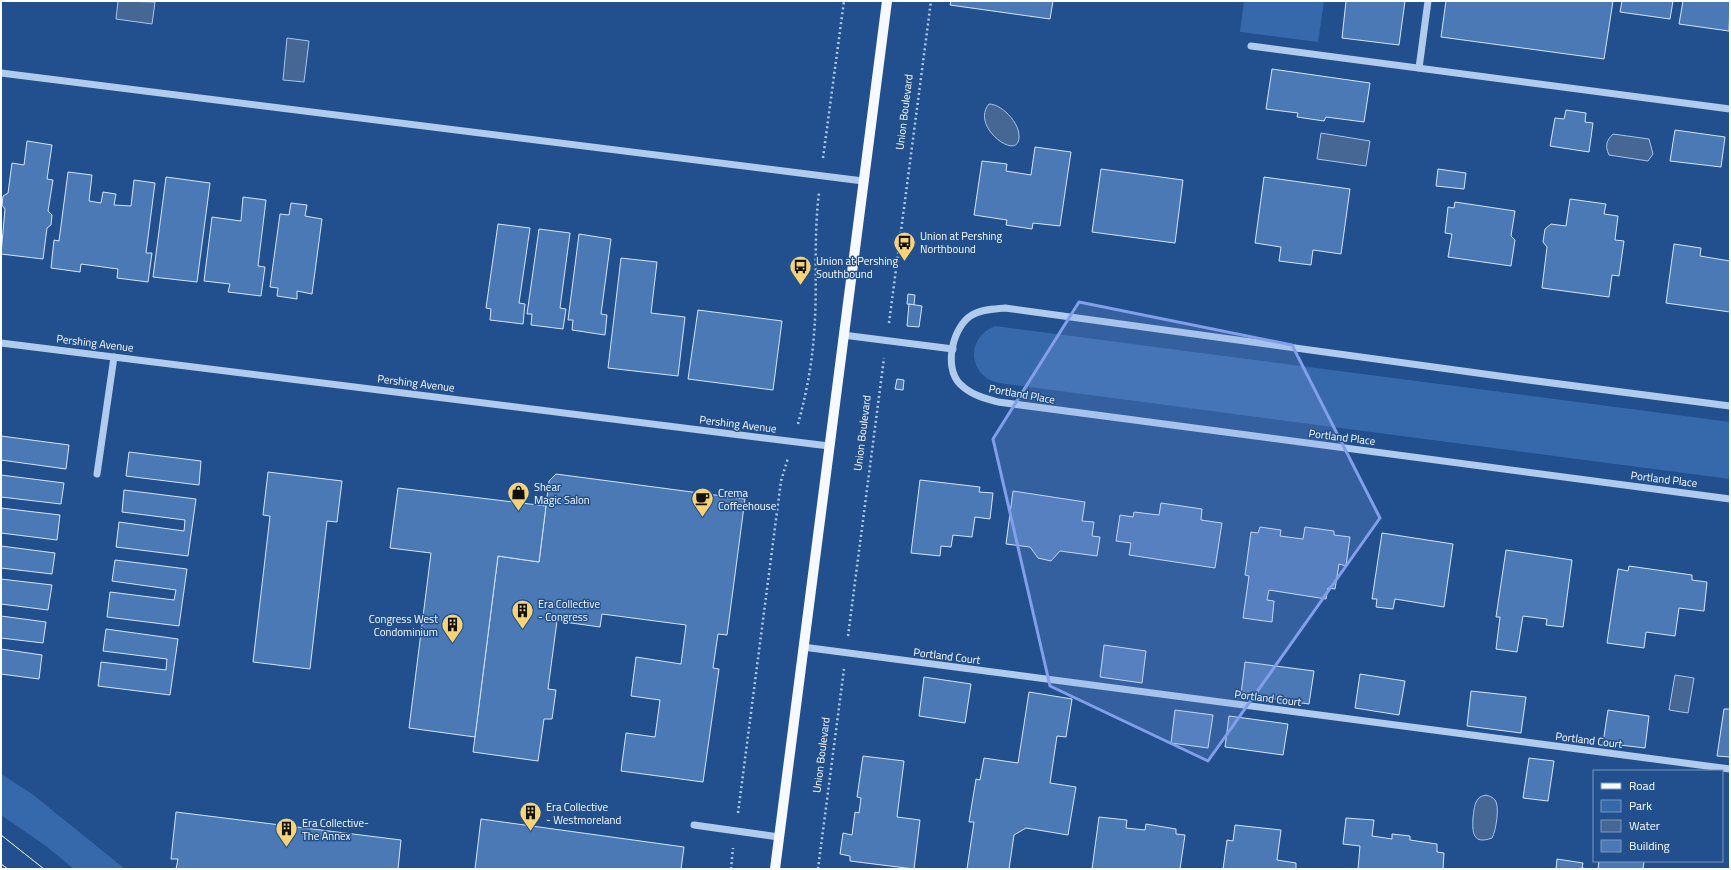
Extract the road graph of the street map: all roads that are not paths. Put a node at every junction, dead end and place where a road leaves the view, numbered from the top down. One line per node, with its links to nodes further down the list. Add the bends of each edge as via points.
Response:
1 (886, 1): 7 (main road)
2 (1428, 1): 4 (street)
3 (1251, 46): 4 (street)
4 (1419, 68): 6 (street)
5 (1, 73): 7 (street)
6 (1730, 109)
7 (863, 181): 8 (main road)
8 (843, 334): 10 (street); 13 (main road)
9 (1, 343): 11 (street, Pershing Avenue)
10 (953, 350): 12 (street, Portland Place, via 956,335 962,324 972,315 984,310 1005,308); 15 (street, Portland Place, via 952,362 959,383 977,397 998,402)
11 (114, 357): 13 (street, Pershing Avenue); 14 (street)
12 (1730, 406)
13 (829, 446): 16 (main road)
14 (97, 474)
15 (1730, 499)
16 (803, 647): 17 (street, Portland Court); 19 (main road)
17 (1730, 770)
18 (694, 826): 19 (street)
19 (779, 837): 20 (main road)
20 (775, 869)

